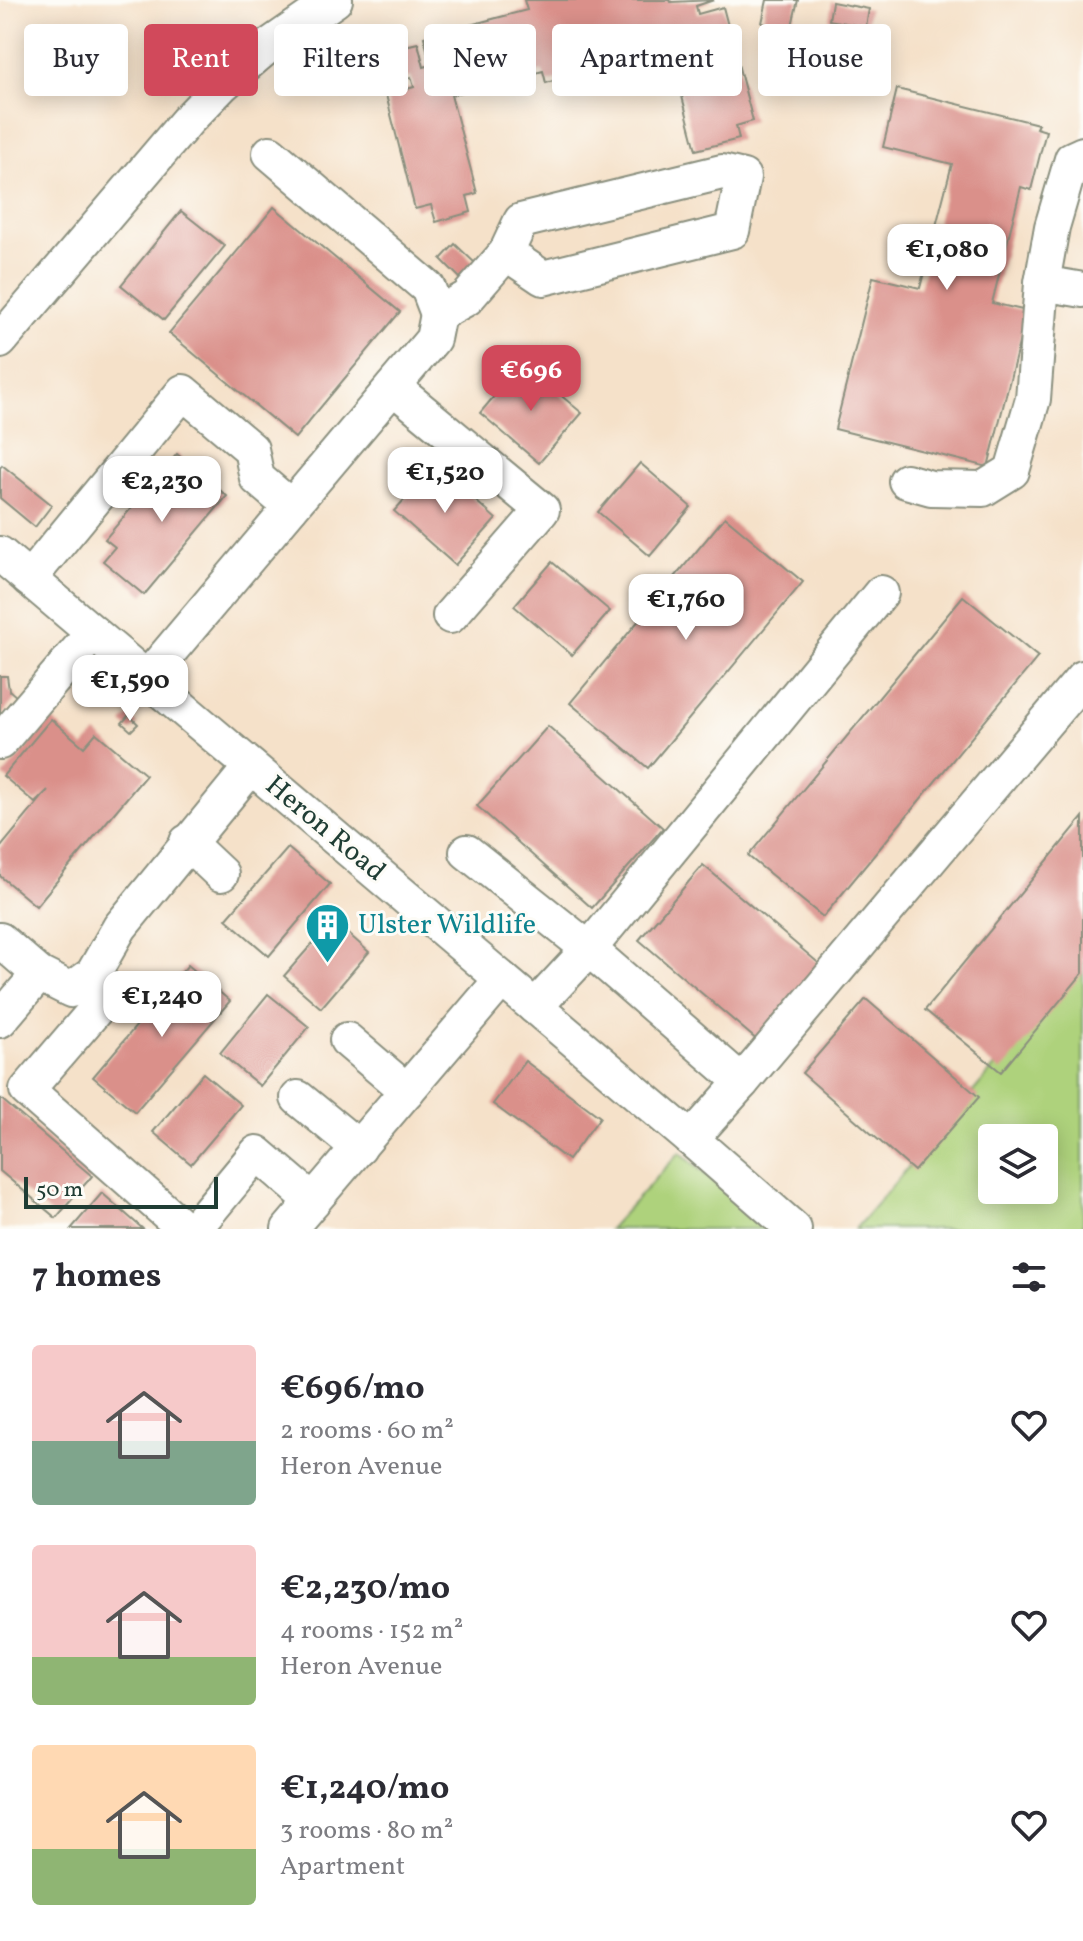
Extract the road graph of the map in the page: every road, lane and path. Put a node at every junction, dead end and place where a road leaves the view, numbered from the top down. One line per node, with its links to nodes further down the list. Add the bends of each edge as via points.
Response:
1 (335, 0): 8 (street, via 263,50 205,102)
2 (270, 153): 7 (street, via 428,288)
3 (1083, 154): 5 (street, via 1072,159)
4 (506, 253): 4 (street, via 521,221 722,172 743,177 732,231 543,278); 7 (street, via 467,298)
5 (1042, 283): 6 (street); 10 (street, via 1033,399 1012,471 983,489 931,488)
6 (1083, 290)
7 (438, 314): 9 (street, via 433,339)
8 (0, 341)
9 (393, 387): 11 (street); 15 (street, via 542,510)
10 (906, 481)
11 (291, 507): 13 (street, via 257,478 251,449 183,392); 17 (street)
12 (0, 554): 13 (street, Heron Road)
13 (29, 579): 16 (street, Heron Road)
14 (881, 593): 25 (street)
15 (450, 616)
16 (93, 633): 17 (street, Heron Road); 19 (street)
17 (147, 678): 20 (street, Heron Road)
18 (1083, 678): 32 (street)
19 (0, 742)
20 (251, 767): 21 (street); 28 (street, Heron Road)
21 (187, 842): 23 (street); 27 (street, via 120,927)
22 (467, 852): 25 (street)
23 (221, 874)
24 (0, 940): 26 (street)
25 (589, 949): 29 (street); 32 (street)
26 (39, 974): 27 (street, via 71,990); 30 (street)
27 (93, 974): 38 (street, via 110,993 27,1090)
28 (502, 979): 29 (street, Heron Road); 33 (street)
29 (535, 1007): 35 (street, Heron Road)
30 (0, 1020)
31 (347, 1040): 33 (street)
32 (742, 1082): 35 (street)
33 (407, 1091): 36 (street)
34 (298, 1098): 36 (street)
35 (691, 1139): 41 (street, Heron Road)
36 (359, 1148): 37 (street)
37 (313, 1201): 39 (street, via 257,1153); 40 (street)
38 (185, 1229)
39 (194, 1229)
40 (289, 1229)
41 (794, 1229)

